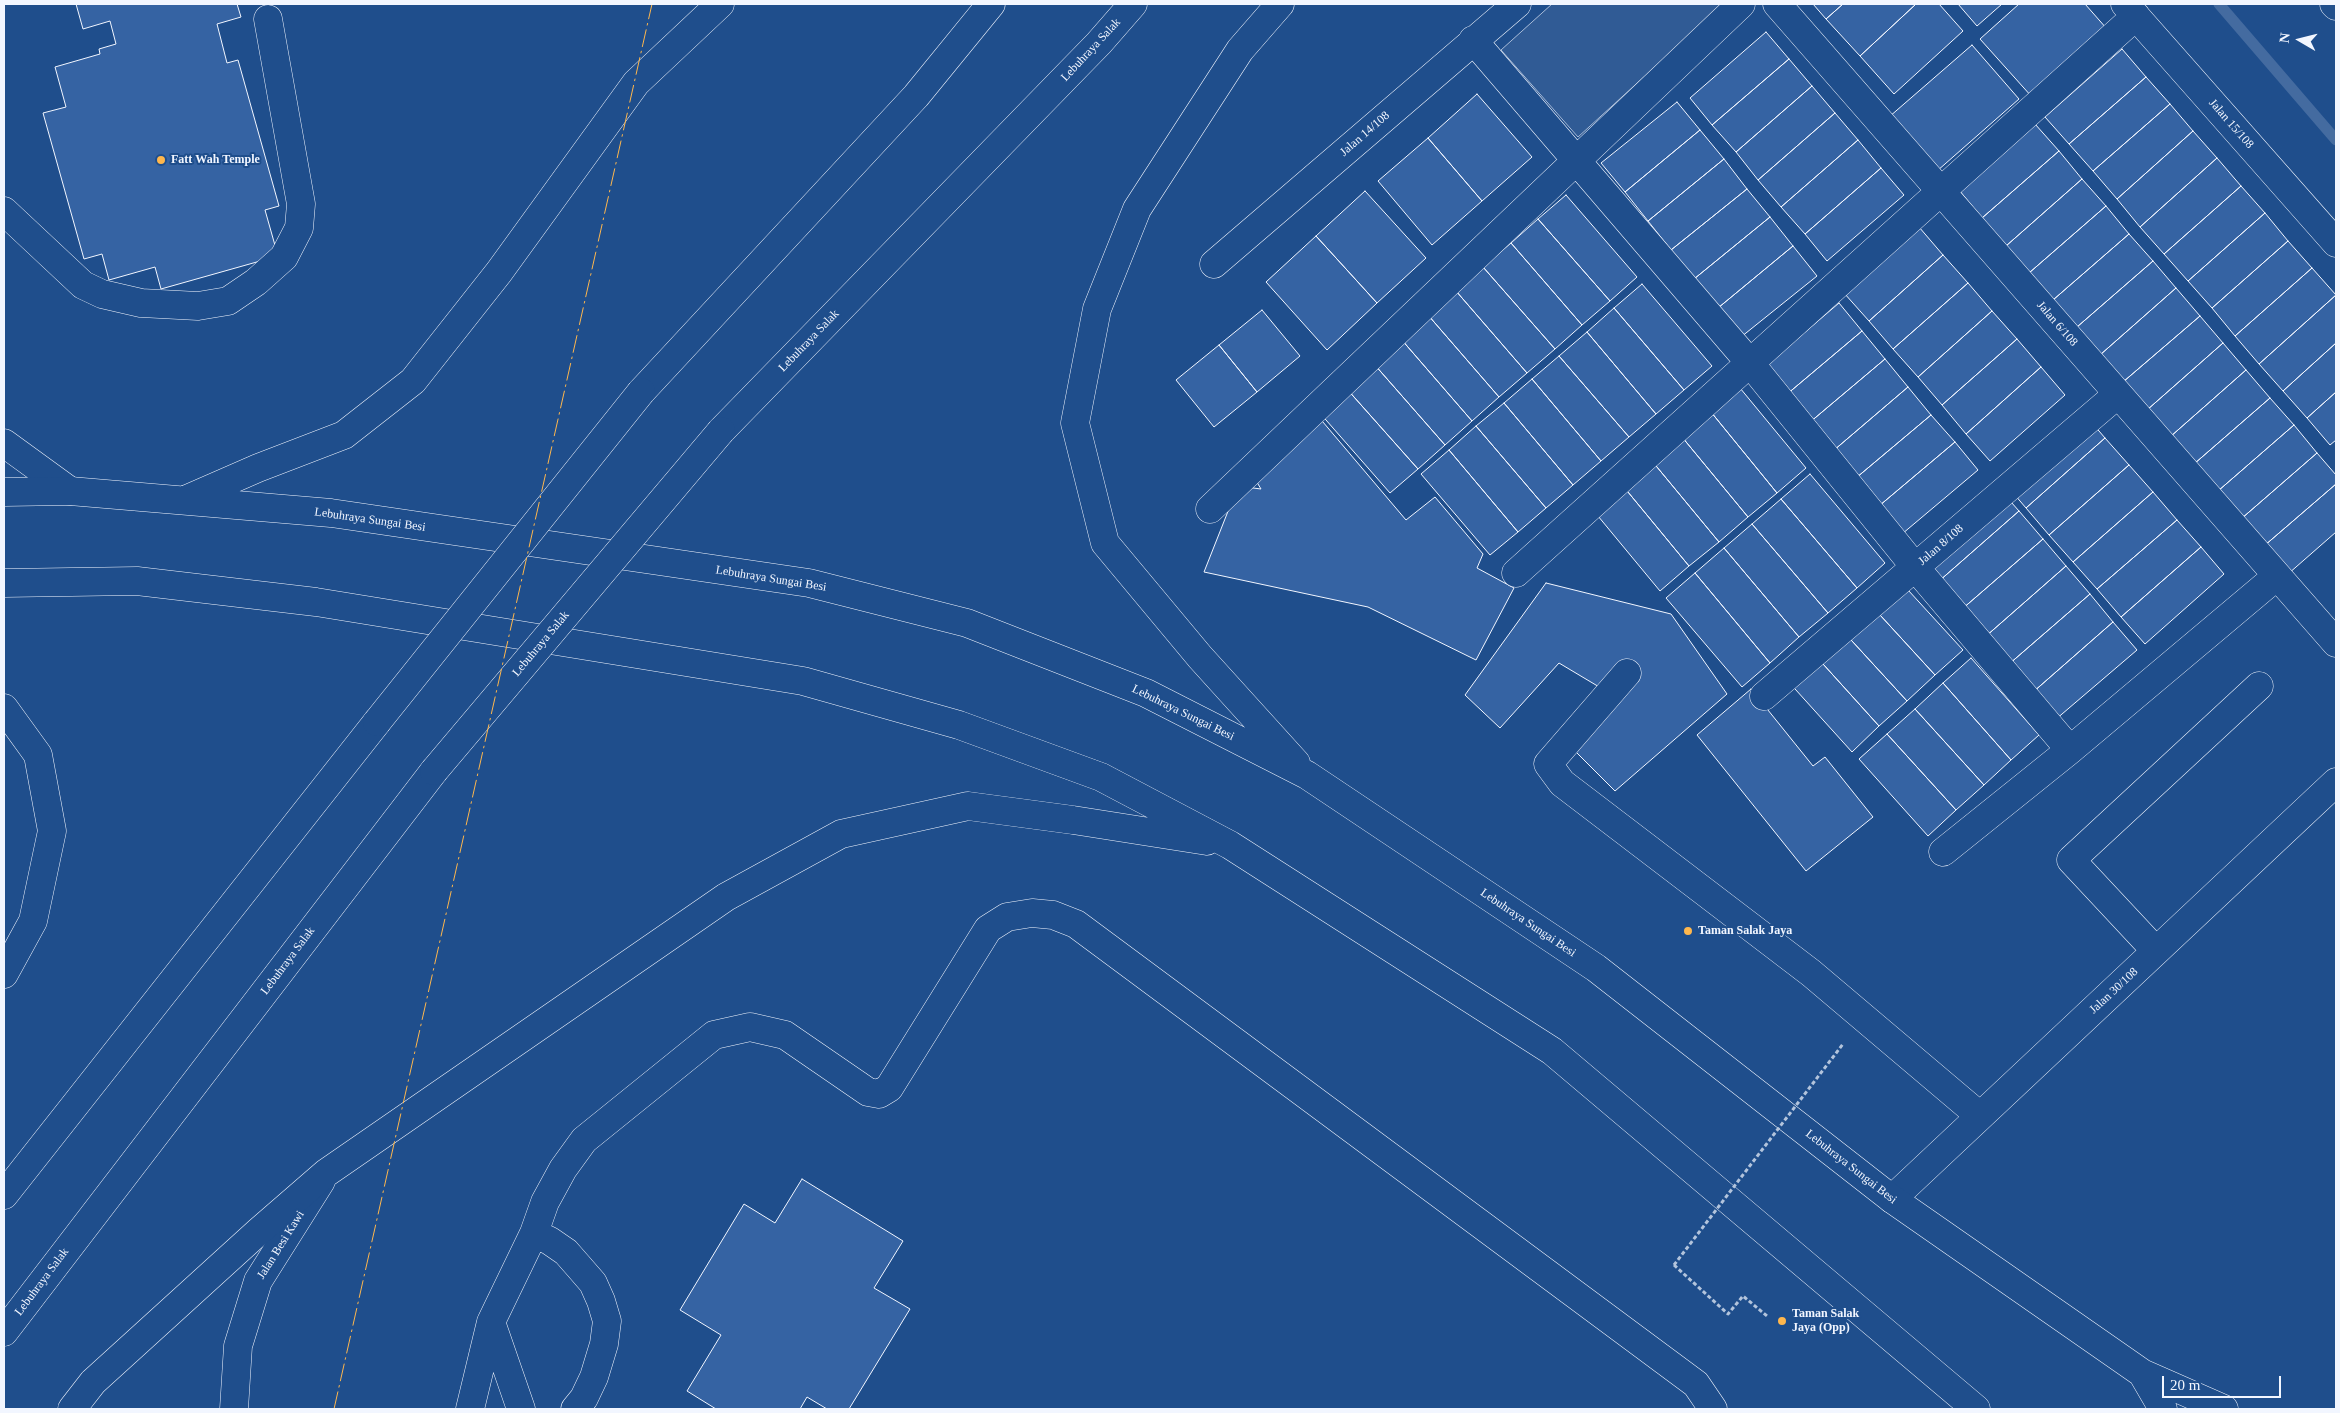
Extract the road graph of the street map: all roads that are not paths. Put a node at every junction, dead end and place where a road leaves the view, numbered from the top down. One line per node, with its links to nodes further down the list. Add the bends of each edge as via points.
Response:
1 (720, 4): 21 (main road, via 636,83 499,272 413,381 344,435)
2 (992, 4): 41 (main road, bridge, via 916,96 641,392)
3 (1133, 4): 45 (main road, Lebuhraya Salak, bridge, via 1099,43 721,431 434,771)
4 (1280, 4): 33 (main road, via 1240,50 1137,209 1097,309 1075,423 1105,543 1200,657)
5 (1517, 4): 10 (main road, Jalan 14/108)
6 (1741, 4): 11 (main road)
7 (1777, 4): 12 (main road, Jalan 6/108)
8 (2131, 10): 12 (main road); 14 (main road, Jalan 15/108)
9 (268, 19): 13 (main road, via 301,204 299,228 284,257 256,282 228,301 198,306 141,303 102,294 83,285)
10 (1473, 40): 11 (main road); 15 (main road, Jalan 14/108)
11 (1577, 159): 16 (main road); 22 (main road)
12 (1941, 191): 16 (main road); 17 (main road, Jalan 6/108)
13 (4, 212)
14 (2336, 243)
15 (1214, 264)
16 (1750, 363): 23 (main road); 24 (main road)
17 (2118, 394): 23 (main road, Jalan 8/108); 25 (main road, Jalan 6/108)
18 (4, 443): 19 (main road)
19 (70, 491): 20 (main road, Lebuhraya Sungai Besi); 21 (main road, Lebuhraya Sungai Besi)
20 (4, 492)
21 (184, 501): 33 (main road, Lebuhraya Sungai Besi, via 331,514 810,583 967,623 1146,693)
22 (1210, 509)
23 (1915, 567): 30 (main road, Jalan 8/108); 32 (main road)
24 (1516, 573)
25 (2277, 576): 27 (main road, Jalan 6/108); 32 (main road)
26 (4, 583): 35 (main road, via 137,581 316,602 803,681 959,725 1101,777)
27 (2336, 643)
28 (1627, 673): 39 (main road, via 1548,764 1562,784 1811,973)
29 (2259, 686): 37 (main road, via 2071,860)
30 (1764, 696)
31 (4, 708): 38 (main road, via 38,755 52,831 33,921)
32 (2070, 750): 36 (main road)
33 (1307, 775): 42 (main road, Lebuhraya Sungai Besi, via 1596,968)
34 (2336, 782): 37 (main road, Jalan 30/108)
35 (1230, 845): 40 (main road, via 968,806 841,834 726,897); 53 (main road, via 1552,1051)
36 (1943, 852)
37 (2156, 951): 39 (main road, Jalan 30/108)
38 (4, 974)
39 (1980, 1116): 42 (main road, Jalan 30/108)
40 (326, 1173): 47 (main road, via 93,1382); 48 (main road, Jalan Besi Kawi, via 258,1281 238,1346)
41 (4, 1195)
42 (1892, 1199): 46 (main road, Lebuhraya Sungai Besi)
43 (534, 1232): 44 (main road); 51 (main road, via 566,1252 593,1283 607,1320 594,1377); 52 (main road, via 562,1169 584,1140 714,1035 750,1027 785,1034 868,1092 879,1094 889,1088 988,929 1007,917 1032,913 1052,915 1076,924 1696,1384)
44 (491, 1322): 49 (main road); 50 (main road)
45 (4, 1332)
46 (2142, 1374): 54 (main road, Lebuhraya Sungai Besi); 55 (main road)
47 (72, 1409)
48 (234, 1409)
49 (470, 1409)
50 (522, 1409)
51 (575, 1409)
52 (1713, 1409)
53 (1976, 1409)
54 (2163, 1409)
55 (2224, 1409)

